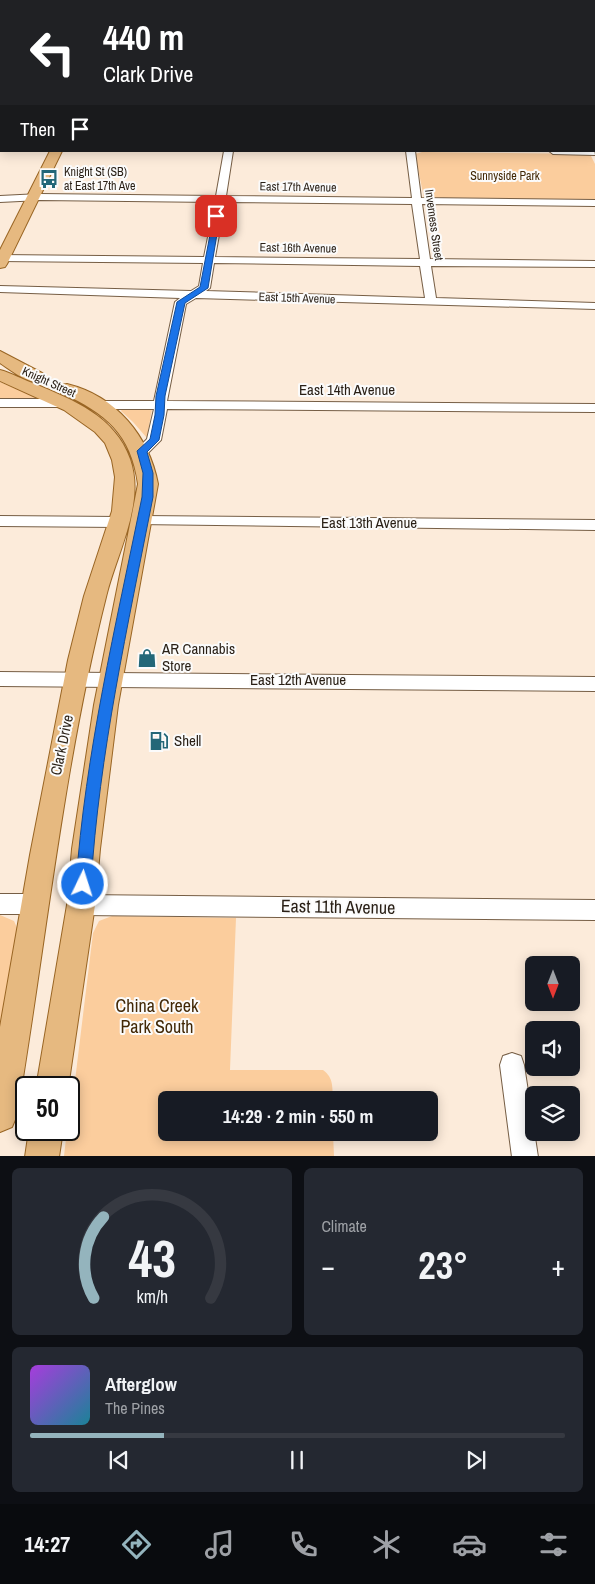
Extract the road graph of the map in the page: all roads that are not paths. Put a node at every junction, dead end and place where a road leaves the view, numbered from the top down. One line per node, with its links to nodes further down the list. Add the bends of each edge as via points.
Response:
1 (45, 152): 5 (main road)
2 (55, 152): 5 (main road)
3 (229, 152): 7 (street)
4 (410, 152): 8 (street, Inverness Street)
5 (27, 198): 6 (street, East 17th Avenue); 7 (street, East 17th Avenue); 10 (main road); 11 (main road)
6 (0, 199)
7 (220, 199): 8 (street, East 17th Avenue); 12 (street)
8 (417, 201): 9 (street, East 17th Avenue); 13 (street, Inverness Street)
9 (595, 203)
10 (0, 237)
11 (1, 260): 12 (street, East 16th Avenue)
12 (209, 260): 13 (street, East 16th Avenue); 16 (street, via 203,290)
13 (426, 263): 14 (street, East 16th Avenue); 17 (street, Inverness Street)
14 (595, 264)
15 (0, 289): 16 (street, East 15th Avenue)
16 (193, 295): 17 (street, East 15th Avenue); 24 (street, via 181,302)
17 (431, 302): 18 (street, East 15th Avenue)
18 (595, 306)
19 (0, 356): 23 (main road, Knight Street, via 22,370)
20 (0, 375): 22 (main road, Knight Street)
21 (0, 403): 22 (street)
22 (65, 403): 28 (main road, Clark Drive, via 94,422 116,447 125,488)
23 (99, 405): 24 (street, East 14th Avenue); 26 (main road, via 126,428)
24 (160, 405): 25 (street, East 14th Avenue); 26 (street, via 154,440)
25 (595, 408)
26 (142, 451): 29 (main road, via 148,484)
27 (0, 521): 28 (street)
28 (118, 522): 32 (main road, Clark Drive, via 95,595)
29 (142, 522): 30 (street, East 13th Avenue); 33 (main road)
30 (595, 525)
31 (0, 679): 32 (street, East 12th Avenue)
32 (77, 679): 33 (street, East 12th Avenue); 36 (main road, Clark Drive, via 54,783)
33 (111, 680): 34 (street, East 12th Avenue); 37 (main road, via 87,839)
34 (595, 684)
35 (0, 904): 36 (street)
36 (36, 904): 41 (main road, Clark Drive)
37 (81, 905): 38 (street, East 11th Avenue); 40 (main road)
38 (595, 910)
39 (512, 1065): 44 (street)
40 (54, 1076)
41 (0, 1115)
42 (44, 1141): 43 (main road)
43 (42, 1156)
44 (525, 1156)

